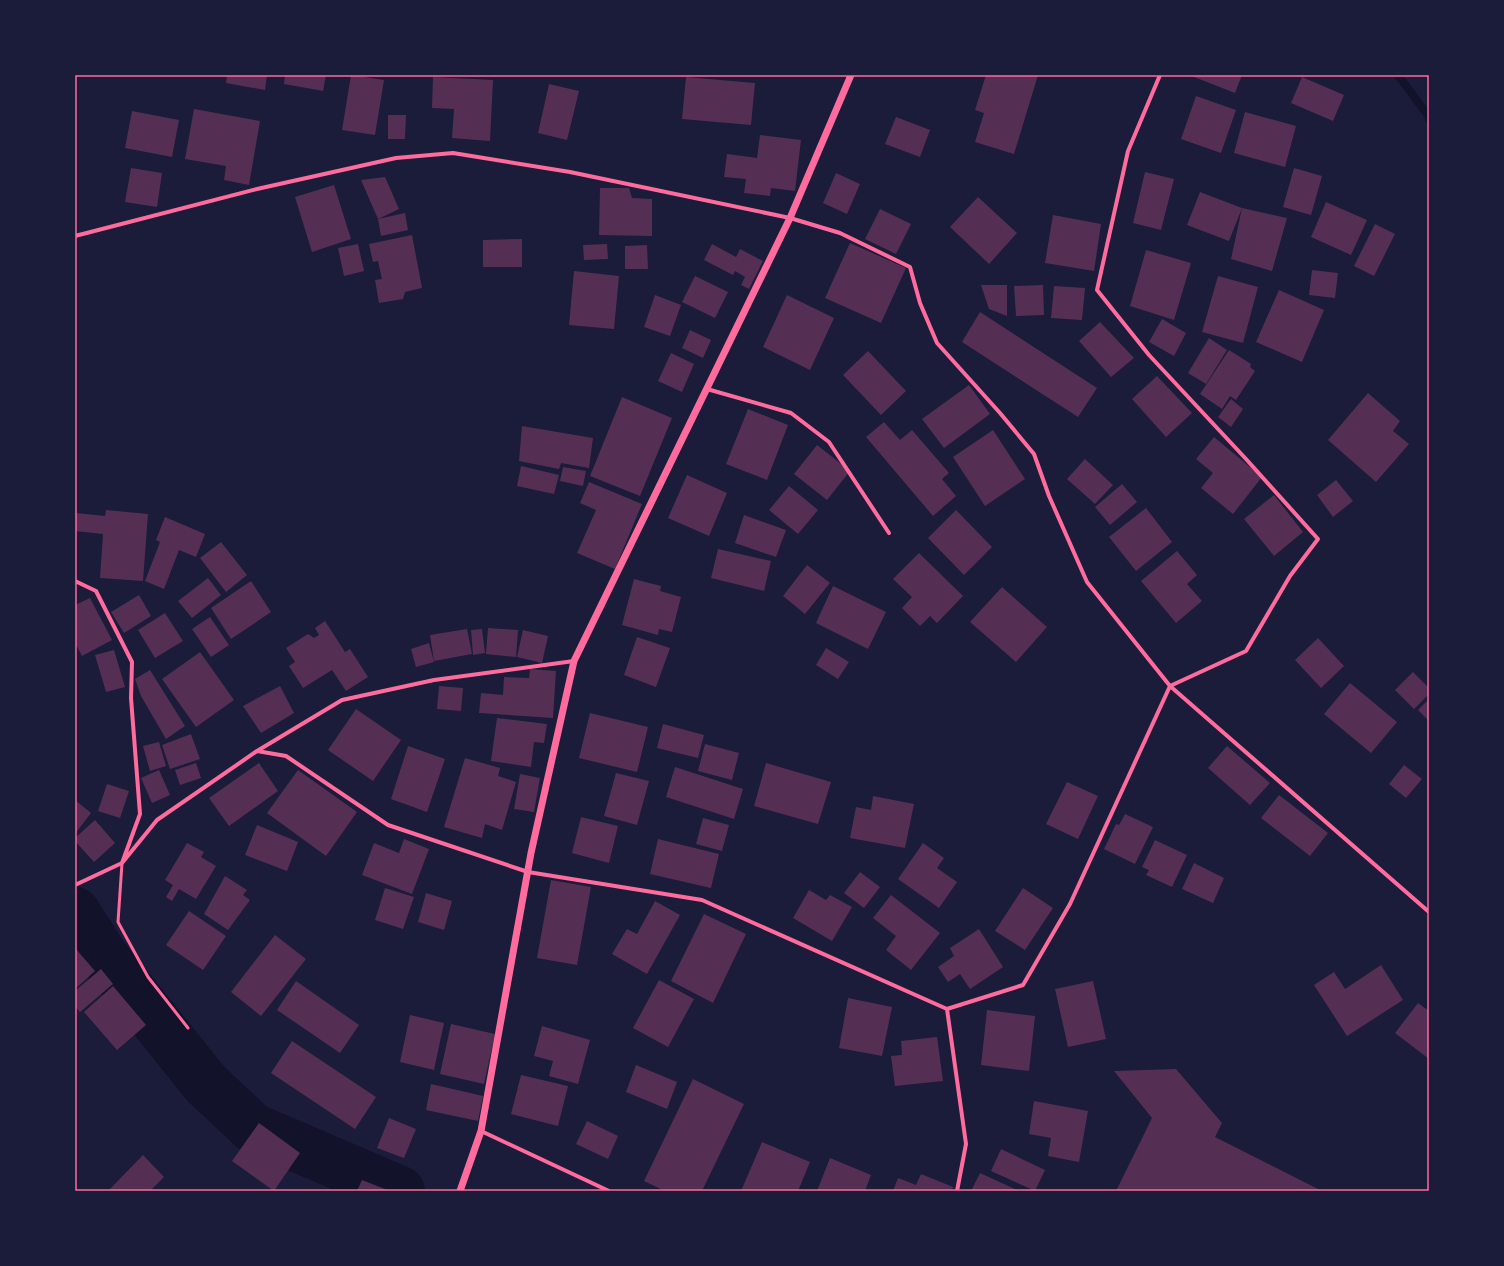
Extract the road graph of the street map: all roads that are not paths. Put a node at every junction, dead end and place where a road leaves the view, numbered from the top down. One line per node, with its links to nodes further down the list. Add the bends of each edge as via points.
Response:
1 (851, 75): 3 (street)
2 (1160, 75): 9 (street, via 1128,151 1097,290 1149,355 1318,539 1290,576 1246,651)
3 (790, 218): 4 (street, via 570,172 453,153 396,158 257,189); 5 (street); 9 (street, via 840,233 910,267 920,302 937,342 1034,454 1049,496 1087,582)
4 (75, 236)
5 (707, 389): 6 (street, via 791,413 829,442); 8 (street)
6 (889, 533)
7 (75, 581): 11 (street, via 96,591 132,662 131,698 140,814)
8 (574, 661): 10 (street, via 434,680 342,700); 12 (street)
9 (1170, 686): 14 (street); 15 (street, via 1070,904 1023,985)
10 (257, 751): 11 (street, via 157,820); 12 (street, via 286,756 388,825)
11 (122, 863): 13 (street); 16 (lane, via 118,922 148,977)
12 (528, 872): 15 (street, via 702,900); 17 (street)
13 (75, 885)
14 (1429, 912)
15 (947, 1009): 20 (street, via 966,1144)
16 (188, 1028)
17 (481, 1131): 18 (street); 19 (street)
18 (460, 1191)
19 (609, 1191)
20 (957, 1191)

